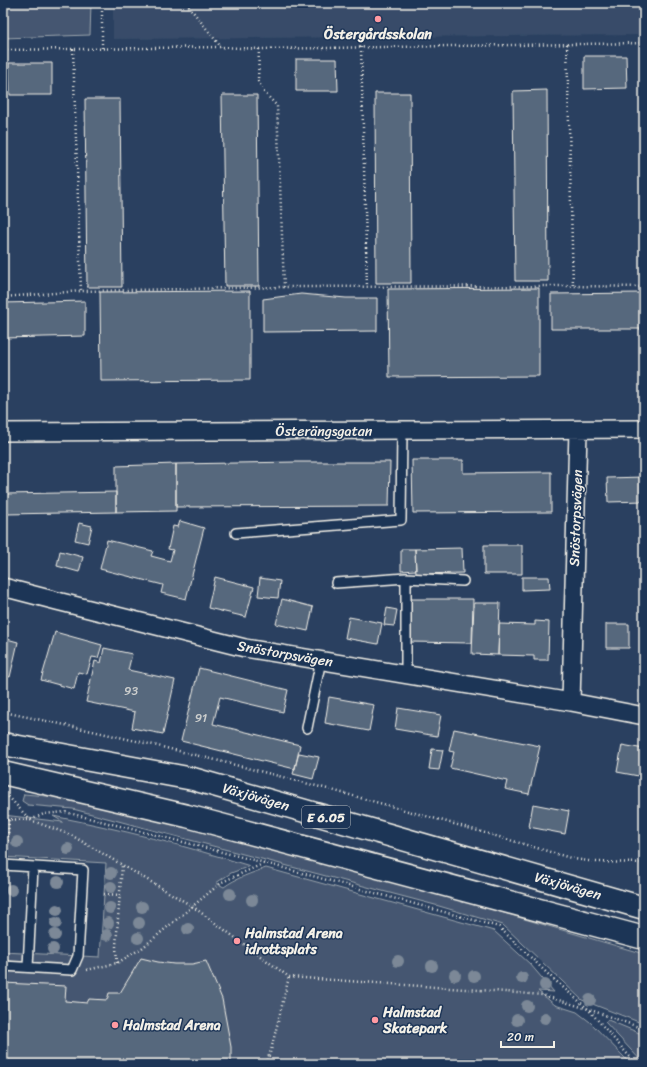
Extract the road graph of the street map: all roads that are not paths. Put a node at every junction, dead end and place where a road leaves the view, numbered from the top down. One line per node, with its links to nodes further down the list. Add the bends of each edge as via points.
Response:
1 (644, 429): 2 (street, Österängsgatan)
2 (578, 430): 3 (street, Österängsgatan); 12 (street, Snöstorpsvägen)
3 (402, 431): 4 (street, Österängsgatan); 5 (lane, via 401,520)
4 (3, 432)
5 (236, 533)
6 (406, 578): 7 (lane); 8 (lane); 11 (lane)
7 (463, 581)
8 (336, 583)
9 (3, 587): 10 (street, Snöstorpsvägen, via 245,648)
10 (321, 660): 11 (street, Snöstorpsvägen); 14 (lane)
11 (406, 674): 12 (street, Snöstorpsvägen)
12 (571, 702): 13 (street, Snöstorpsvägen)
13 (644, 716)
14 (307, 728)
15 (3, 744): 19 (highway, Växjövägen / E 6.05, via 193,779)
16 (3, 773): 20 (highway, E 6.05, via 187,816)
17 (3, 865): 18 (lane)
18 (33, 867): 22 (lane); 22 (lane, via 83,870 78,956 72,970)
19 (644, 908)
20 (644, 938)
21 (3, 966): 22 (lane)
22 (28, 967)

